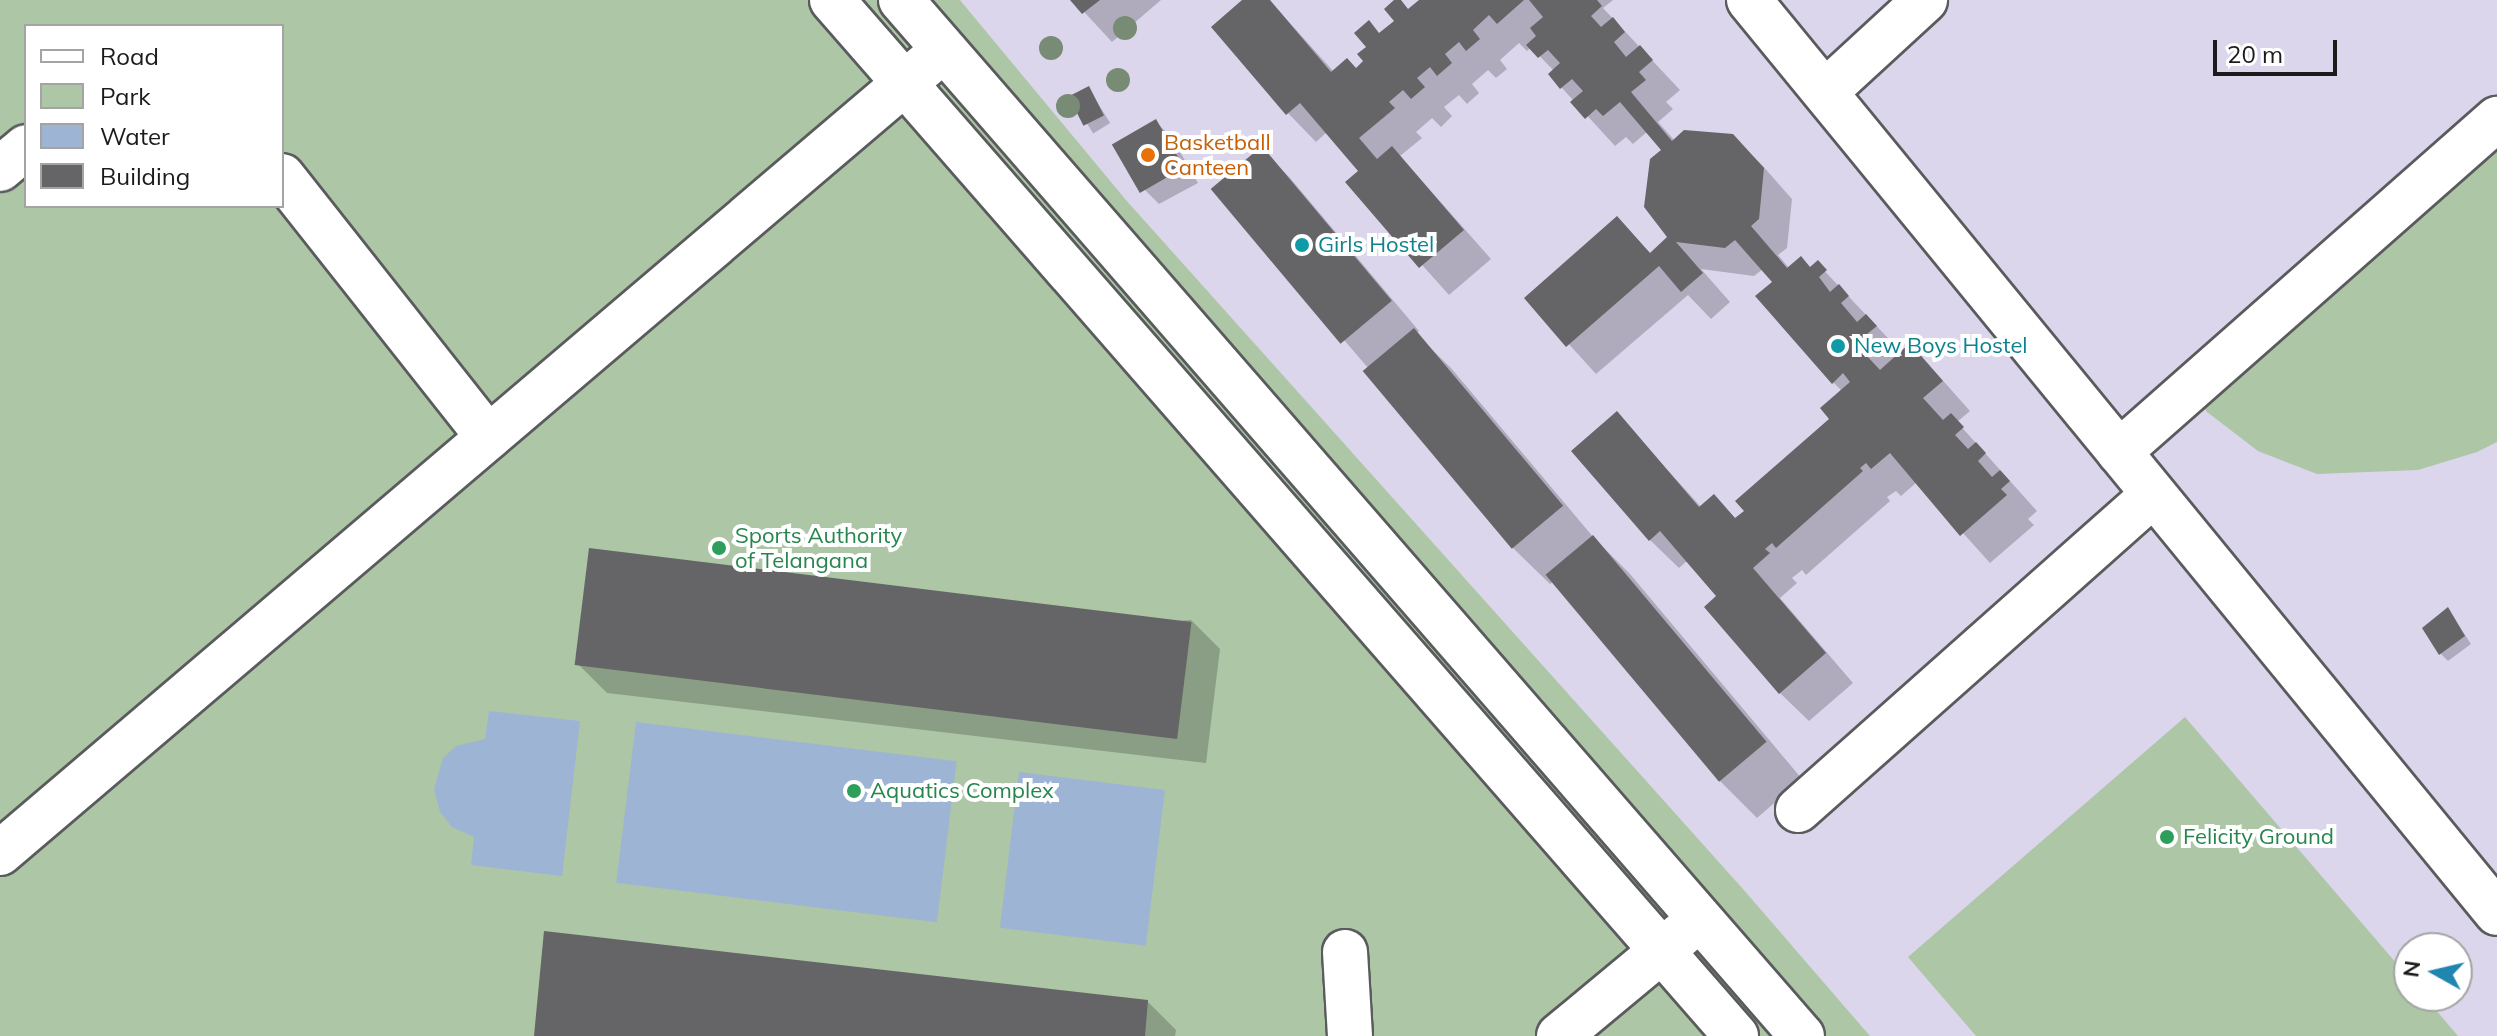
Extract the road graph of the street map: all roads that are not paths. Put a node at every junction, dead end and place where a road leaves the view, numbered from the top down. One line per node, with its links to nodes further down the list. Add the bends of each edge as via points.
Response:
1 (832, 0): 6 (lane)
2 (901, 0): 5 (lane)
3 (1749, 0): 7 (lane)
4 (1925, 0): 7 (lane)
5 (944, 49): 6 (lane); 18 (lane)
6 (904, 83): 12 (lane); 19 (lane)
7 (1825, 92): 13 (lane)
8 (2497, 119): 13 (lane)
9 (24, 149): 10 (lane)
10 (0, 169)
11 (284, 179): 12 (lane)
12 (488, 437): 16 (lane)
13 (2119, 452): 14 (lane)
14 (2153, 495): 15 (lane); 17 (lane)
15 (1798, 810)
16 (0, 853)
17 (2497, 913)
18 (1700, 919): 19 (lane); 24 (lane)
19 (1662, 950): 22 (lane); 23 (lane)
20 (1345, 952): 21 (lane)
21 (1350, 1036)
22 (1559, 1036)
23 (1736, 1036)
24 (1802, 1036)

